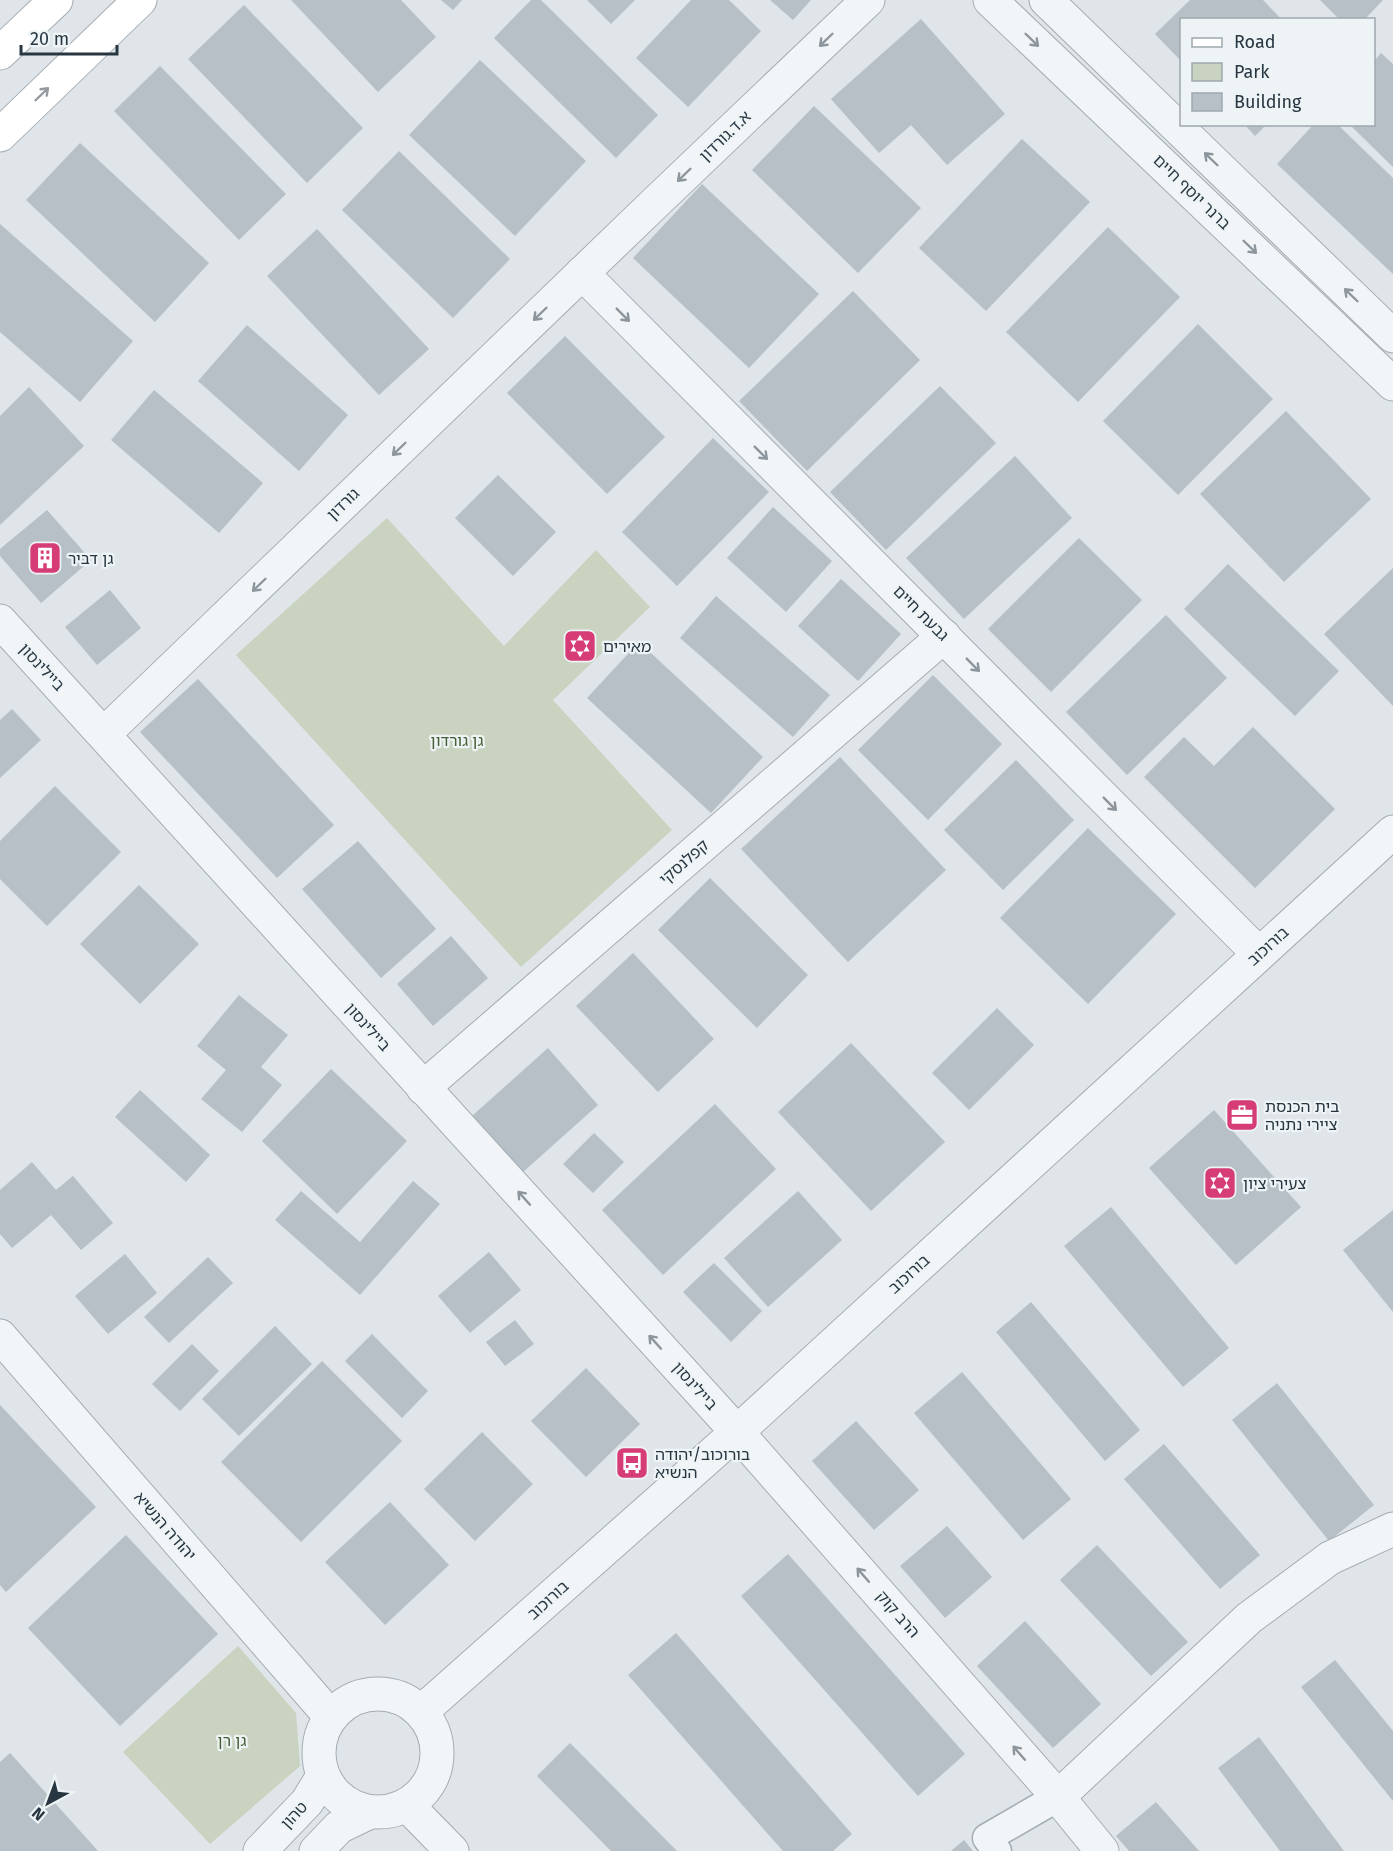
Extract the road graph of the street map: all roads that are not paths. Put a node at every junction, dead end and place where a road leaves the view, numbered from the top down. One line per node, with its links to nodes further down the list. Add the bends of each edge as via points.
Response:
1 (56, 0): 6 (main road)
2 (140, 0): 7 (main road, one-way to 2)
3 (868, 0): 8 (street, א.ד.גורדון, one-way to 8)
4 (990, 0): 10 (street, ברנר יוסף חיים, one-way to 10)
5 (1046, 0): 9 (street, one-way to 5)
6 (0, 53)
7 (0, 135)
8 (582, 273): 12 (street, גבעת חיים, one-way to 12); 13 (street, גורדון, one-way to 13)
9 (1393, 336)
10 (1393, 384)
11 (0, 621): 13 (street, ביילינסון)
12 (944, 636): 15 (street, גבעת חיים, one-way to 15); 16 (street, קפלנסקי)
13 (104, 734): 16 (street, ביילינסון)
14 (1393, 832): 15 (street, בורוכוב)
15 (1259, 954): 18 (street, בורוכוב)
16 (423, 1088): 18 (street, ביילינסון, one-way to 16)
17 (0, 1336): 21 (street, יהודה הנשיא)
18 (737, 1432): 20 (street, בורוכוב); 23 (street, הרב קוק, one-way to 18)
19 (1393, 1529): 23 (street, via 1330,1558 1249,1618)
20 (421, 1712): 21 (street, via 408,1701 375,1693 342,1704); 24 (street, via 431,1727 436,1762 421,1794)
21 (330, 1716): 22 (street, via 319,1745)
22 (323, 1776): 25 (street, via 342,1800); 26 (street, טהון, via 307,1802)
23 (1058, 1797): 29 (street, via 987,1838); 30 (street, הרב קוק)
24 (407, 1804): 25 (street, via 389,1811); 28 (street)
25 (370, 1812): 27 (street, via 339,1827)
26 (260, 1851)
27 (316, 1851)
28 (452, 1851)
29 (997, 1851)
30 (1102, 1851)

